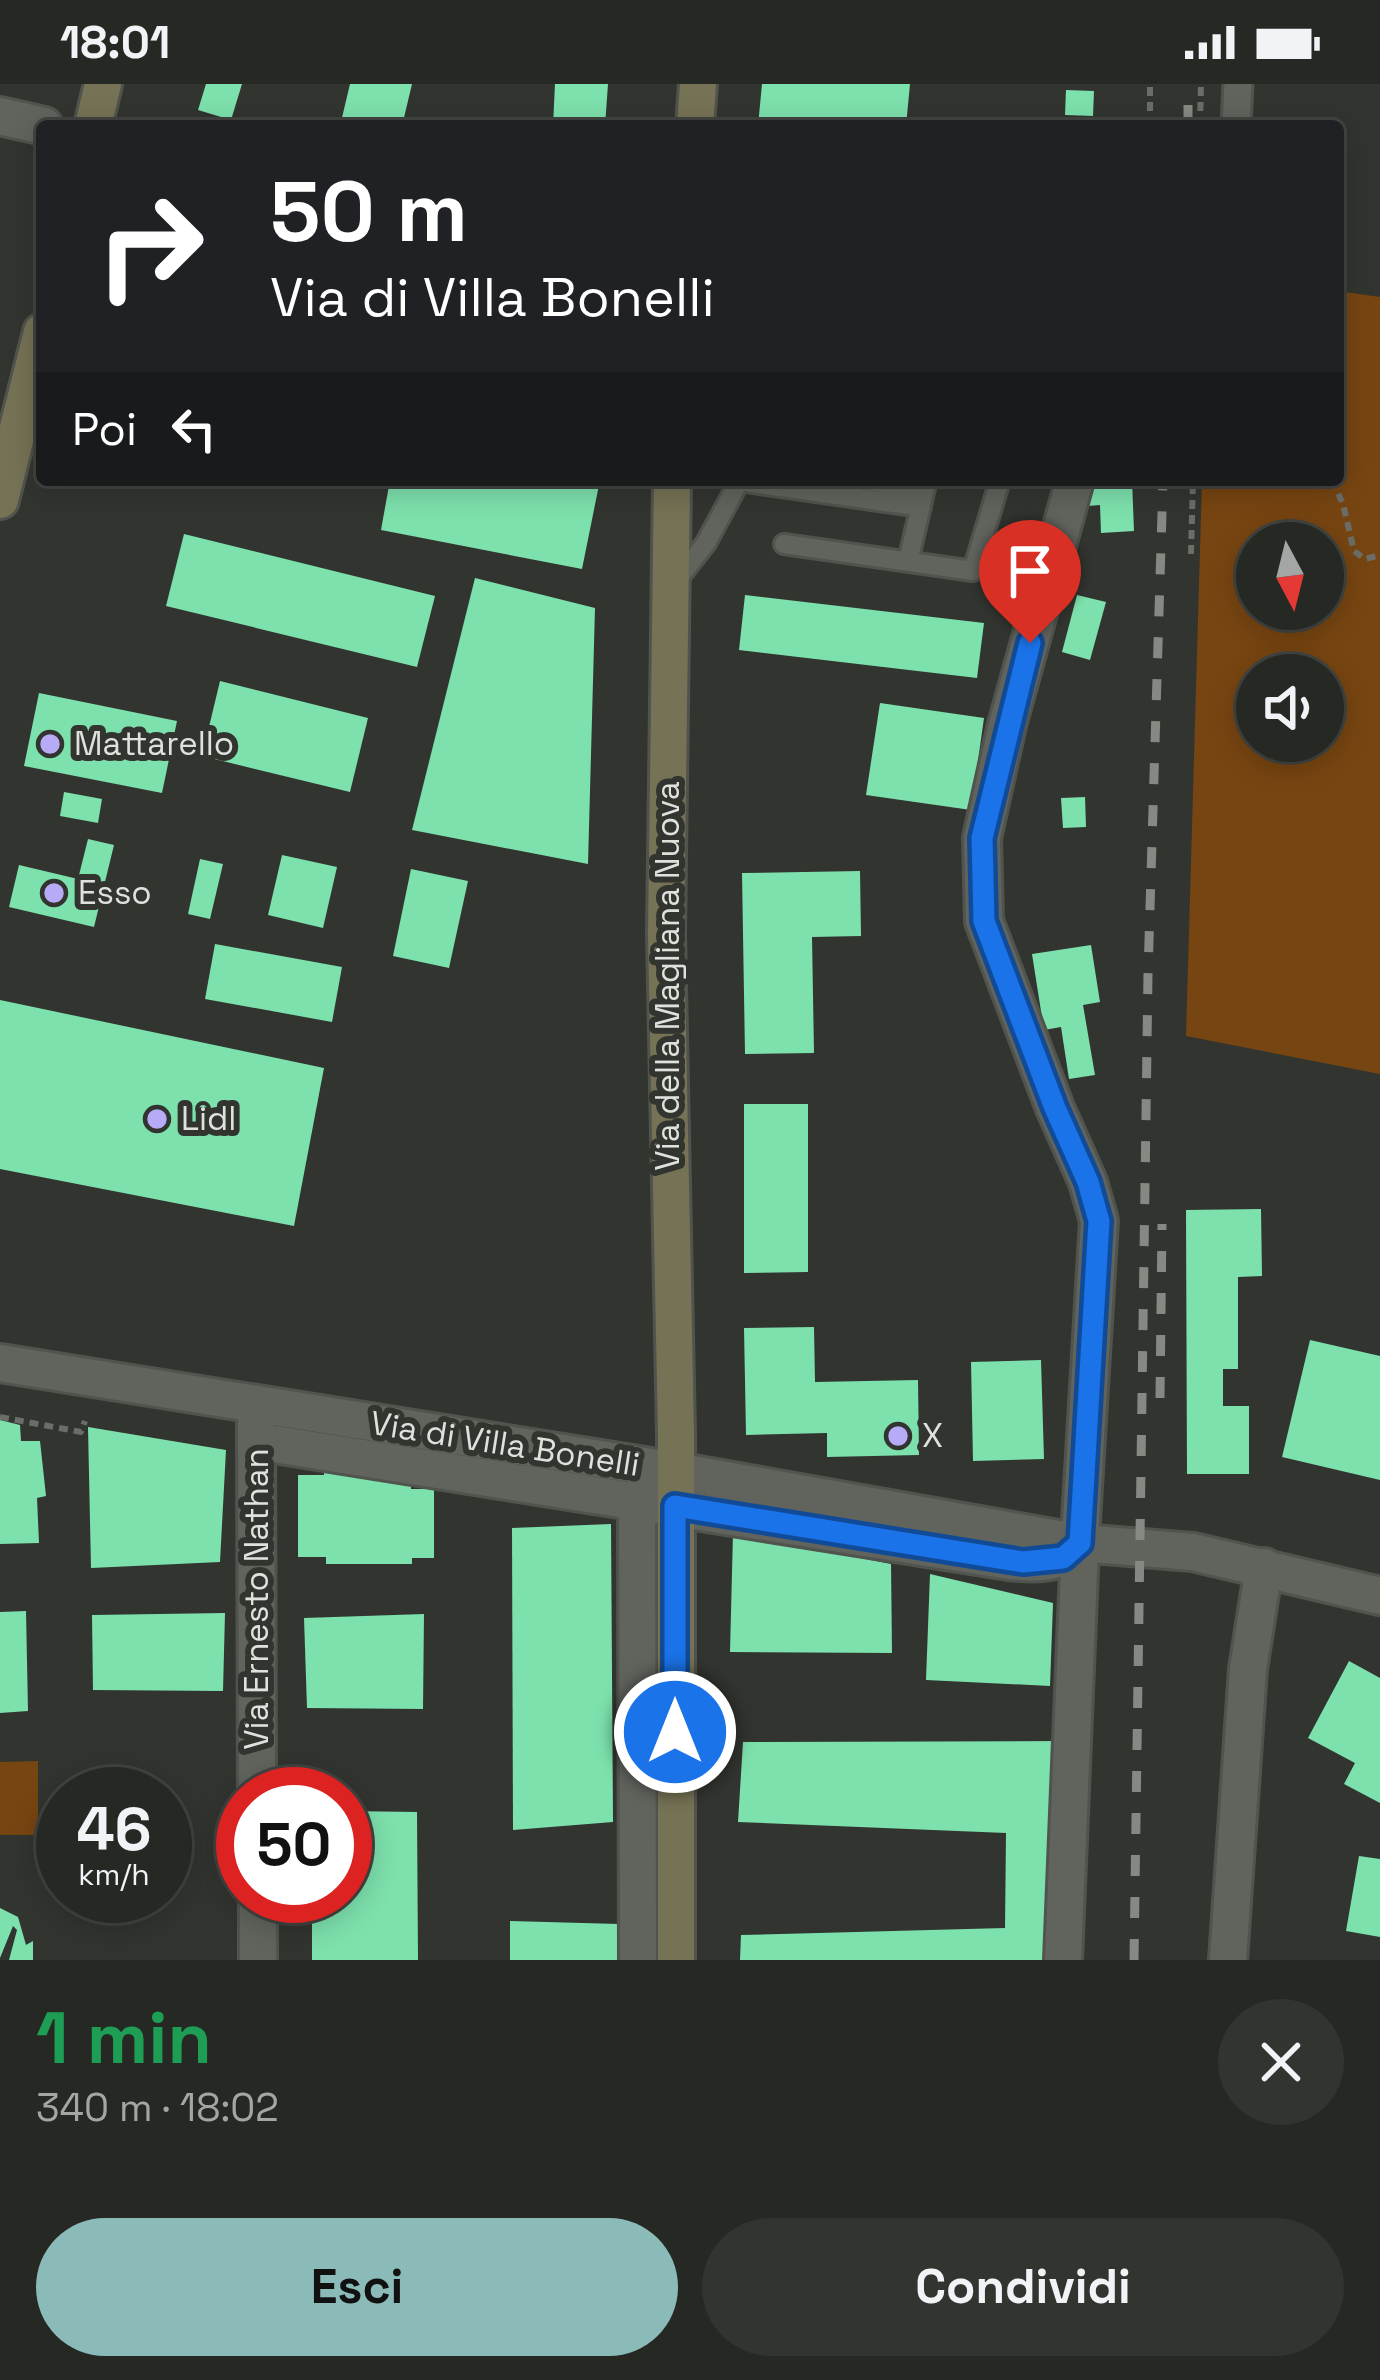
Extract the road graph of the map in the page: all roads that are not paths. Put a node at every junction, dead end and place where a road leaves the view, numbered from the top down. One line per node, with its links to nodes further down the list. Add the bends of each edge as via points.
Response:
1 (103, 84): 5 (main road)
2 (698, 84): 6 (main road)
3 (1238, 84): 7 (street)
4 (0, 116): 8 (street)
5 (94, 120)
6 (695, 120)
7 (1236, 120)
8 (36, 124)
9 (36, 356): 17 (main road)
10 (672, 486): 20 (main road, Via della Magliana Nuova)
11 (737, 486): 20 (lane)
12 (825, 486): 16 (lane)
13 (891, 486): 16 (lane)
14 (998, 486): 19 (lane, via 973,572)
15 (1073, 486): 25 (street, via 982,838 984,921 1099,1221)
16 (924, 493): 19 (lane)
17 (0, 500)
18 (784, 544): 19 (lane)
19 (908, 561)
20 (670, 590): 23 (main road, Via della Magliana Nuova, via 666,1018)
21 (0, 1363): 22 (street, Via di Villa Bonelli)
22 (256, 1423): 23 (street, Via di Villa Bonelli); 24 (street, Via di Villa Bonelli); 28 (street, Via Ernesto Nathan)
23 (675, 1488): 24 (street); 25 (street, Via di Villa Bonelli); 32 (main road, Via della Magliana Nuova)
24 (637, 1499): 31 (street)
25 (1080, 1543): 26 (street, Via di Villa Bonelli, via 1192,1552); 33 (street)
26 (1264, 1568): 27 (street, Via di Villa Bonelli); 34 (street, via 1248,1670)
27 (1380, 1596)
28 (257, 1767)
29 (258, 1923): 30 (street)
30 (258, 1960)
31 (638, 1960)
32 (676, 1960)
33 (1063, 1960)
34 (1228, 1960)

